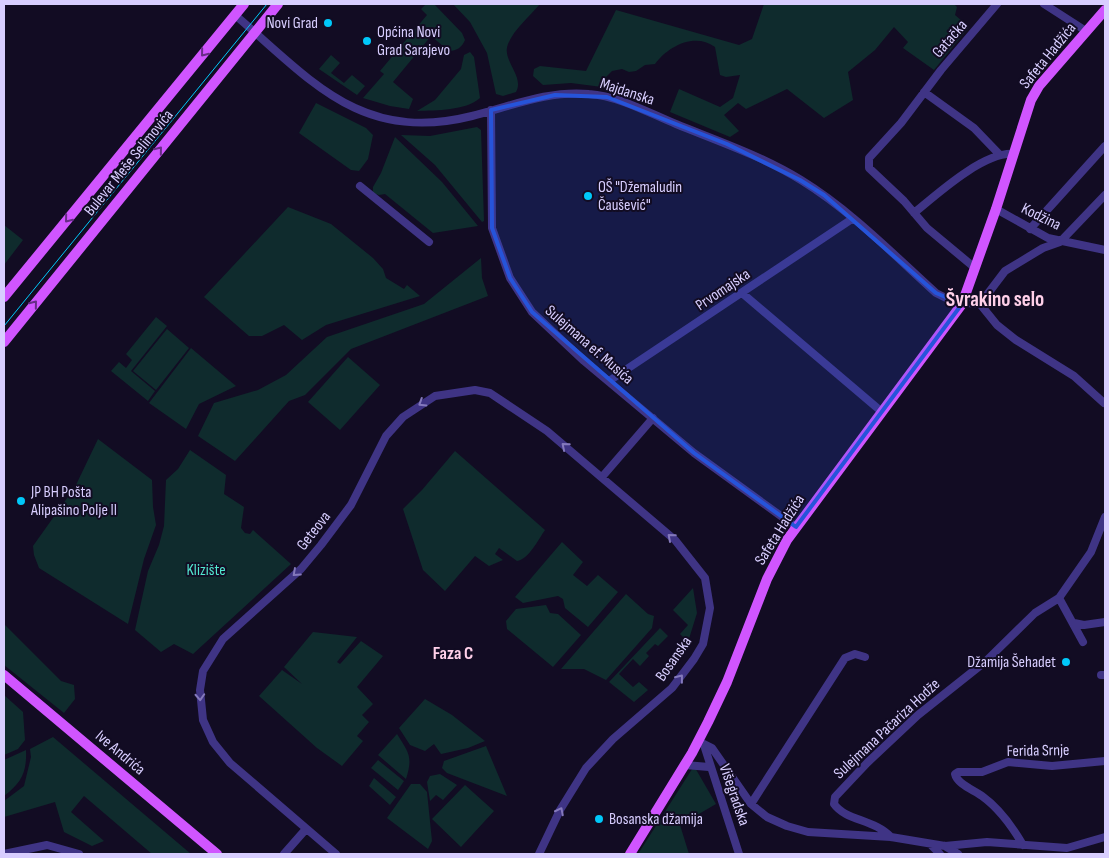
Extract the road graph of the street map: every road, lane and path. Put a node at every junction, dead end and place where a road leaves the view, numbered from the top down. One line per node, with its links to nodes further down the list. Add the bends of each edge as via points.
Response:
1 (244, 4): 6 (main road, Bulevar Meše Selimovića)
2 (278, 4): 8 (main road, Bulevar Meše Selimovića)
3 (997, 4): 9 (street, Gatačka)
4 (1044, 4): 7 (street)
5 (1105, 10): 7 (main road, Safeta Hadžića)
6 (234, 15): 8 (street, Majdanska); 25 (main road, Bulevar Meše Selimovića, one-way to 25)
7 (1086, 31): 13 (main road, Safeta Hadžića, via 1039,86 1031,100)
8 (255, 32): 10 (street, Majdanska, via 326,92 376,117 421,123); 28 (main road, Bulevar Meše Selimovića, one-way to 8)
9 (924, 92): 12 (street, via 974,128); 17 (street, Gatačka, via 867,163)
10 (491, 110): 18 (street, Majdanska, via 554,95 607,97 782,169 824,195); 29 (street, Sulejmana ef. Musića, via 492,228 510,278 538,319)
11 (1105, 146): 19 (street)
12 (999, 154): 13 (street); 17 (street, via 958,179)
13 (1014, 154): 16 (main road, Safeta Hadžića)
14 (360, 186): 20 (street)
15 (1105, 195): 21 (street)
16 (996, 210): 19 (street, Kodžina); 23 (main road, Safeta Hadžića)
17 (914, 213): 23 (street)
18 (852, 219): 24 (street, Prvomajska); 26 (street, Majdanska, via 936,293)
19 (1030, 228): 21 (street, Kodžina)
20 (429, 242)
21 (1060, 242): 22 (street, Kodžina); 27 (street, via 1005,271)
22 (1105, 250)
23 (975, 268): 26 (main road, Safeta Hadžića)
24 (742, 293): 29 (street, Prvomajska); 31 (street)
25 (4, 297)
26 (962, 304): 27 (street); 31 (main road, Safeta Hadžića)
27 (980, 304): 30 (street, via 997,325 1074,376)
28 (4, 342)
29 (608, 381): 32 (street, Sulejmana ef. Musića)
30 (1104, 403)
31 (882, 412): 35 (main road, Safeta Hadžića)
32 (653, 418): 33 (street); 35 (street, Sulejmana ef. Musića, via 694,453)
33 (602, 477): 47 (street, Geteova, one-way to 47, via 547,431 490,392 475,390 436,396 403,417 386,436 352,506 301,569 223,639 203,671 200,690 206,731 230,763); 58 (street, Bosanska, one-way to 33, via 586,768 613,739 672,688 703,644 710,608 705,578 675,540)
34 (1105, 518): 36 (street, via 1090,552)
35 (796, 527): 42 (main road, Safeta Hadžića, via 766,579)
36 (1059, 598): 38 (street); 49 (street, Sulejmana Pačariza Hodže, via 1035,613 986,661 918,715 835,797 834,804 839,810 881,827)
37 (1105, 622): 38 (street)
38 (1074, 623): 39 (street)
39 (1083, 642)
40 (865, 657): 46 (street, via 855,654 844,658)
41 (4, 675): 55 (main road, Ive Andrića)
42 (701, 743): 44 (main road, Safeta Hadžića); 45 (street, Višegradska); 46 (street, via 712,748)
43 (1105, 761): 51 (street, Ferida Srnje, via 1052,766 1008,762 982,772 955,774 961,783 1004,816)
44 (685, 765): 45 (street); 59 (main road, Safeta Hadžića)
45 (709, 767): 60 (street, Višegradska)
46 (751, 804): 49 (street, via 767,817 808,832)
47 (306, 829): 56 (street); 57 (street)
48 (1105, 836): 51 (street, via 1067,848)
49 (890, 837): 50 (street)
50 (930, 844): 52 (street); 61 (street)
51 (1023, 845): 52 (street, via 987,842)
52 (945, 846): 62 (street)
53 (4, 854): 54 (street, via 47,845)
54 (79, 854)
55 (217, 854)
56 (284, 854)
57 (336, 854)
58 (538, 854)
59 (630, 854)
60 (739, 854)
61 (940, 854)
62 (958, 854)

